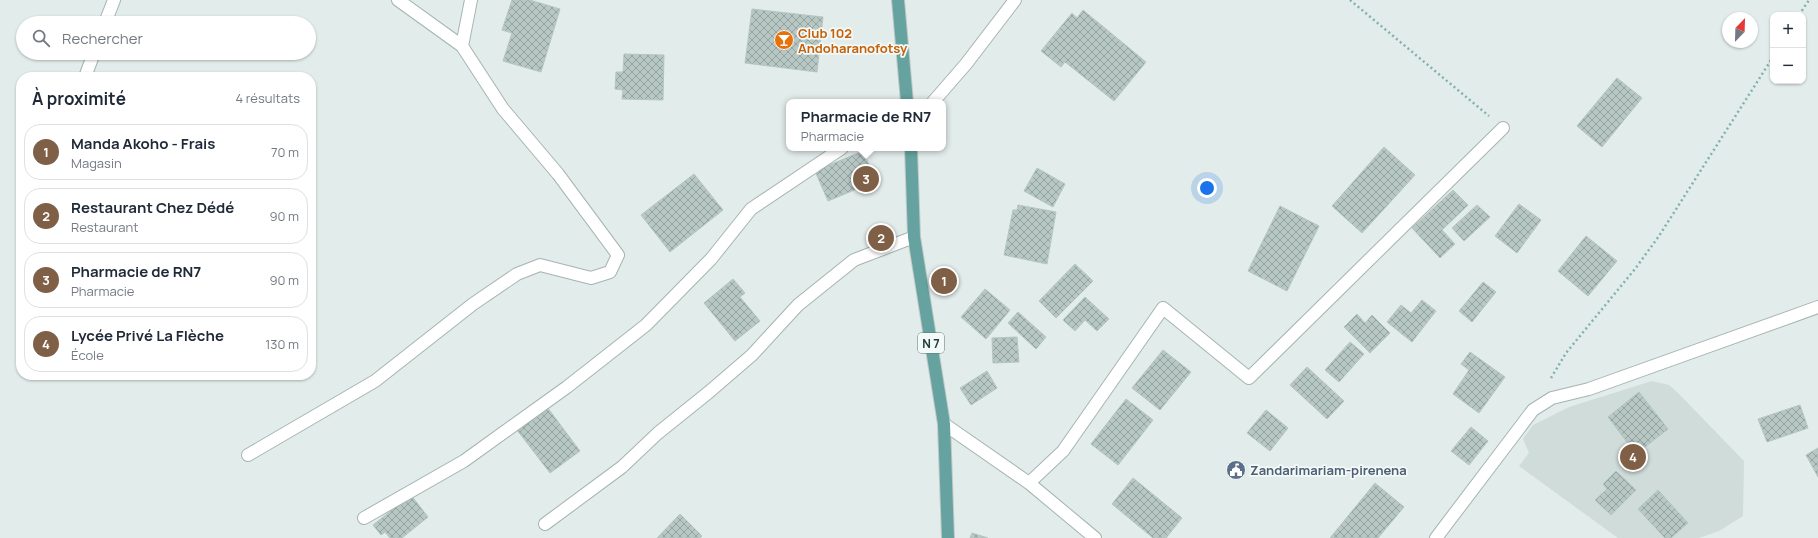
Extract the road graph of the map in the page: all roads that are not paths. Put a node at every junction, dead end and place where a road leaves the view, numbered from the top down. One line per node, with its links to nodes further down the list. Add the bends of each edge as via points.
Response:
1 (114, 0): 6 (street)
2 (398, 0): 7 (street)
3 (471, 0): 7 (street)
4 (898, 0): 10 (main road)
5 (1015, 0): 11 (street)
6 (108, 16)
7 (462, 46): 18 (street, via 503,109 558,174 618,255 610,272 590,278 540,265 516,274 472,304 375,381)
8 (91, 60): 9 (street)
9 (87, 72)
10 (907, 99)
11 (936, 99)
12 (1503, 128): 19 (street, via 1250,378 1163,308 1062,451)
13 (838, 151): 20 (street, via 751,210 712,259 646,325 464,461)
14 (911, 151): 15 (main road, N 7)
15 (914, 237): 17 (main road, N 7); 21 (street, via 854,260 798,305 752,354 658,433 622,467)
16 (1818, 307): 24 (street, via 1589,389 1552,398 1533,410)
17 (944, 424): 19 (street); 22 (main road, N 7)
18 (248, 455)
19 (1028, 483): 23 (street)
20 (364, 518)
21 (545, 524)
22 (948, 538)
23 (1095, 538)
24 (1436, 538)

